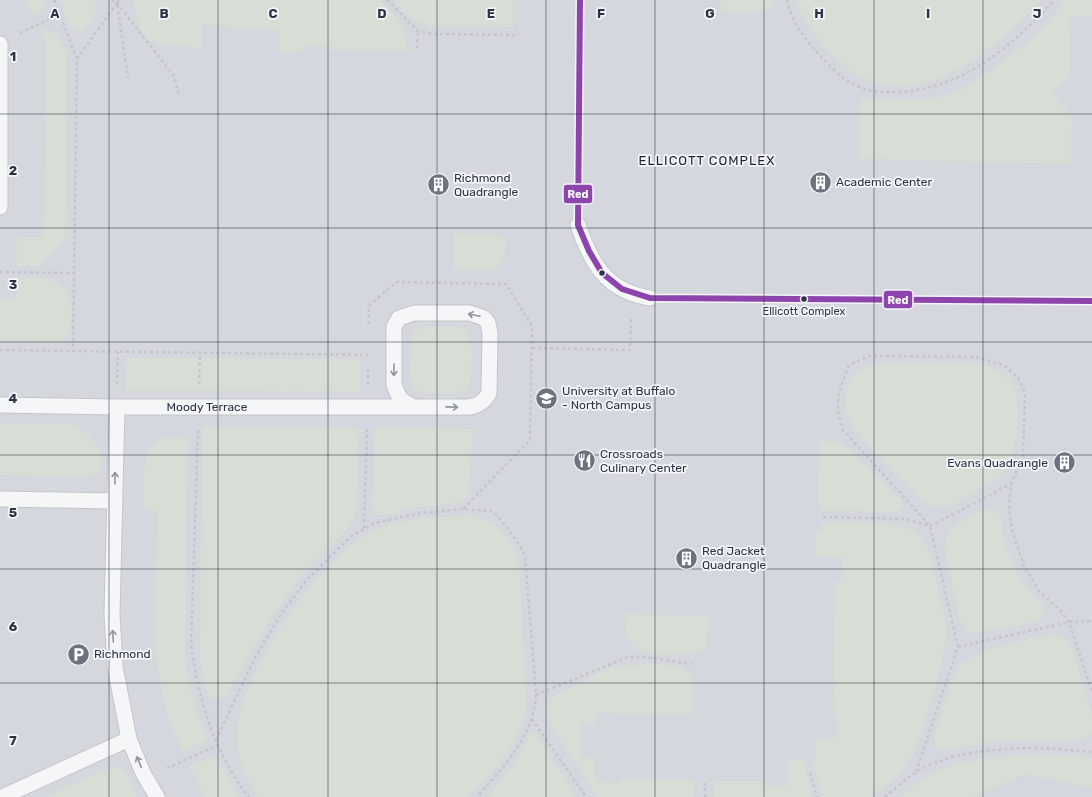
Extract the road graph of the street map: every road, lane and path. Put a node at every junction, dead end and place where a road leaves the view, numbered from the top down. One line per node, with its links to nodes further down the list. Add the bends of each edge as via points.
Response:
1 (54, 0): 8 (path)
2 (111, 0): 7 (path)
3 (119, 0): 7 (path)
4 (387, 0): 9 (path)
5 (787, 0): 6 (path, via 803,36 829,65 851,84 868,91 886,93 920,91 958,79 1031,26)
6 (1054, 0)
7 (117, 3): 14 (path); 15 (path); 16 (path, via 174,76)
8 (60, 14): 11 (path); 14 (path)
9 (418, 31): 10 (path, via 434,34); 13 (path)
10 (519, 35)
11 (13, 36)
12 (0, 44): 17 (lane)
13 (417, 48)
14 (77, 59): 20 (path)
15 (128, 78)
16 (179, 96)
17 (0, 207)
18 (578, 225): 22 (lane, via 587,253 601,273 617,286)
19 (0, 272): 20 (path)
20 (74, 273): 26 (path)
21 (506, 284): 24 (path, via 532,326)
22 (650, 298)
23 (631, 314): 24 (path, via 630,350)
24 (532, 348): 38 (path, via 530,440)
25 (0, 350): 26 (path)
26 (73, 351): 27 (path)
27 (118, 352): 28 (path); 32 (path)
28 (200, 353): 29 (path); 30 (path)
29 (368, 355)
30 (199, 389)
31 (0, 405): 32 (lane, Moody Terrace)
32 (117, 407): 33 (lane, Moody Terrace); 37 (lane, one-way to 32)
33 (413, 407): 33 (lane, one-way to 33, via 468,407 486,399 490,387 490,333 484,318 470,313 414,313 399,318 394,327 394,385 400,399)
34 (199, 423): 49 (path, via 191,644 204,713)
35 (1011, 484): 40 (path); 40 (path, via 1023,457 1025,393 1018,378 1004,365 975,357 876,356 849,364 838,393 838,416 843,430); 42 (path, via 1009,506 1012,530 1024,566 1039,591)
36 (0, 499): 37 (lane)
37 (114, 501): 48 (lane, one-way to 37, via 115,667 112,615)
38 (463, 509): 46 (path, via 491,511 499,517 525,556); 49 (path, via 421,513 374,523 350,537 306,581 281,614 255,658)
39 (823, 517): 40 (path, via 906,519)
40 (930, 526): 43 (path)
41 (1092, 621): 42 (path)
42 (1069, 622): 43 (path); 45 (path)
43 (958, 647): 53 (path)
44 (692, 664): 46 (path, via 628,657)
45 (1092, 690)
46 (536, 695): 47 (path)
47 (532, 719): 59 (path, via 523,740); 60 (path)
48 (129, 738): 56 (lane); 57 (lane, one-way to 48)
49 (216, 740): 50 (path)
50 (218, 745): 52 (path); 58 (path, via 237,782)
51 (1092, 752): 53 (path, via 1055,748 999,749 952,757)
52 (186, 760)
53 (916, 772): 63 (path)
54 (810, 773): 62 (path)
55 (705, 783): 61 (path)
56 (2, 797)
57 (157, 797)
58 (249, 797)
59 (477, 797)
60 (586, 797)
61 (705, 797)
62 (817, 797)
63 (885, 797)

